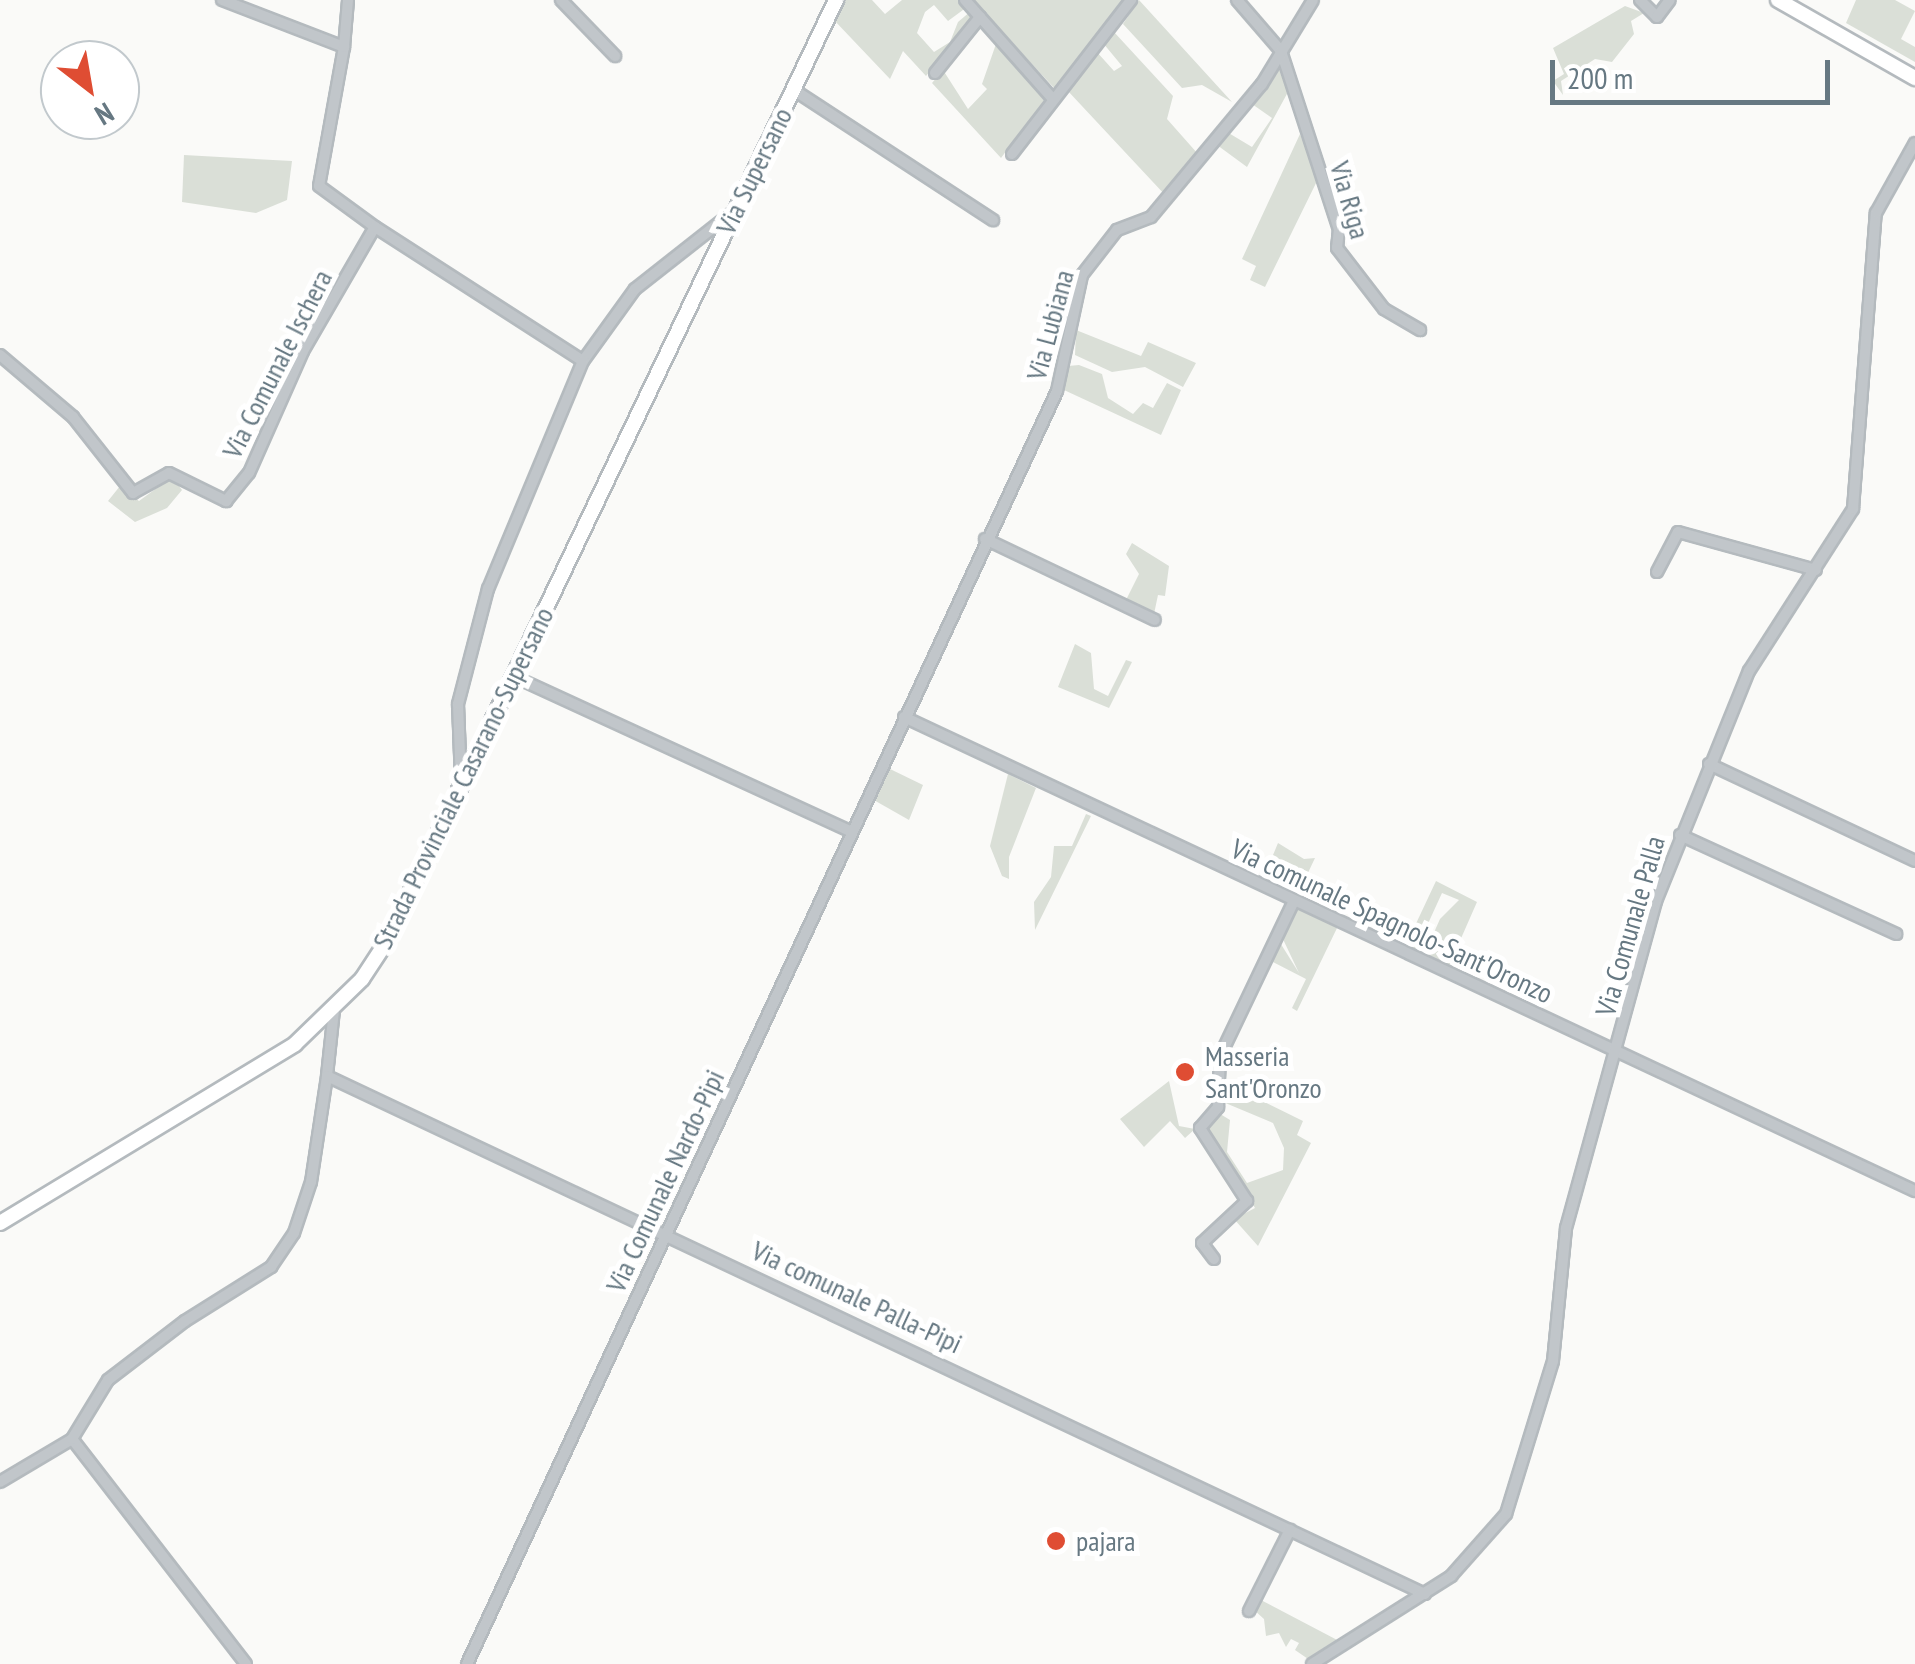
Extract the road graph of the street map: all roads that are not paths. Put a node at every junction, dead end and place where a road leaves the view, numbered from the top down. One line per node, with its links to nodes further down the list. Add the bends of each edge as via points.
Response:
1 (222, 0): 13 (street)
2 (348, 0): 13 (street)
3 (561, 0): 15 (street)
4 (836, 0): 18 (main road, Via Supersano)
5 (965, 0): 12 (street)
6 (1131, 0): 19 (street)
7 (1237, 0): 14 (street)
8 (1313, 0): 14 (street, Via Lubiana)
9 (1640, 0): 10 (street, via 1656,17)
10 (1670, 0)
11 (1778, 0): 17 (main road)
12 (980, 17): 16 (street); 19 (street)
13 (344, 47): 24 (street, via 319,186)
14 (1280, 51): 25 (street, Via Riga, via 1339,228 1338,248 1384,309); 29 (street, Via Lubiana, via 1262,84 1151,217 1117,230 1082,275 1057,390)
15 (616, 56)
16 (935, 73)
17 (1915, 78)
18 (794, 90): 22 (main road, Via Supersano); 23 (street)
19 (1054, 99): 21 (street)
20 (1915, 144): 30 (street, Via Comunale Palla, via 1876,214 1854,509)
21 (1012, 154)
22 (735, 211): 26 (main road, Via Supersano); 28 (street, via 635,289)
23 (994, 220)
24 (375, 226): 27 (street, Via Comunale Ischera, via 302,351 249,473 229,500 169,473 134,492 73,417); 28 (street)
25 (1420, 330)
26 (672, 342): 33 (main road, Strada Provinciale Casarano-Supersano)
27 (0, 355)
28 (583, 360): 36 (street, via 488,589 458,704)
29 (985, 539): 32 (street); 34 (street, Via Lubiana)
30 (1816, 570): 31 (street, via 1678,532); 35 (street, Via Comunale Palla, via 1749,671)
31 (1658, 572)
32 (1155, 620)
33 (515, 677): 36 (main road, Strada Provinciale Casarano-Supersano); 37 (street)
34 (904, 717): 37 (street, Via Comunale Nardo-Pipi); 40 (street, Via comunale Spagnolo-Sant'Oronzo)
35 (1709, 764): 38 (street, Via Comunale Palla); 39 (street)
36 (461, 787): 42 (main road, Strada Provinciale Casarano-Supersano, via 387,941)
37 (852, 832): 47 (street, Via Comunale Nardo-Pipi)
38 (1680, 835): 41 (street); 43 (street, Via Comunale Palla)
39 (1915, 860)
40 (1294, 902): 43 (street, Via comunale Spagnolo-Sant'Oronzo); 48 (street, via 1220,1056 1218,1107 1200,1128 1247,1201 1202,1243)
41 (1896, 934)
42 (334, 1010): 44 (street); 46 (main road, Strada Provinciale Casarano-Supersano, via 296,1044)
43 (1618, 1050): 45 (street, Via comunale Spagnolo-Sant'Oronzo); 52 (street, Via Comunale Palla, via 1566,1228 1553,1361 1530,1450 1506,1514 1474,1556)
44 (327, 1076): 47 (street, Via comunale Palla-Pipi); 49 (street, via 311,1182 294,1233 271,1268 185,1321 108,1380)
45 (1915, 1191)
46 (0, 1223)
47 (665, 1231): 51 (street, Via comunale Palla-Pipi); 55 (street, Via Comunale Nardo-Pipi)
48 (1214, 1260)
49 (72, 1439): 50 (street); 54 (street)
50 (0, 1482)
51 (1290, 1530): 52 (street, Via comunale Palla-Pipi); 53 (street)
52 (1425, 1594): 56 (street, Via Comunale Palla)
53 (1249, 1611)
54 (246, 1664)
55 (467, 1664)
56 (1312, 1664)

